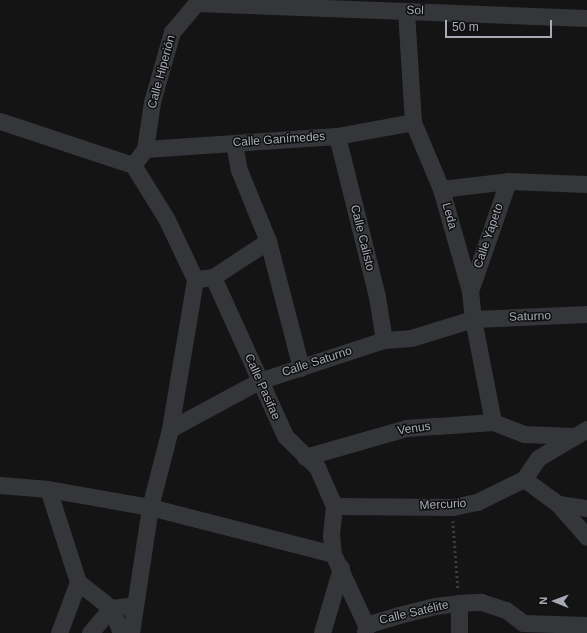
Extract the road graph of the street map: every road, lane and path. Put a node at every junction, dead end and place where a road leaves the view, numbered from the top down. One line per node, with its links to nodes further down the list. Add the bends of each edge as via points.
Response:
1 (196, 3): 2 (street, Sol); 9 (street, Calle Hiperión, via 172,32 152,102)
2 (290, 3): 3 (street, Sol)
3 (406, 11): 4 (street, Sol); 6 (street, Leda)
4 (587, 18)
5 (0, 121): 10 (street)
6 (412, 122): 7 (street, Calle Ganímedes); 13 (street, Leda)
7 (337, 136): 8 (street, Calle Ganímedes); 20 (street, Calle Calisto, via 377,297)
8 (234, 144): 9 (street, Calle Ganímedes); 14 (street, via 239,170)
9 (144, 149): 10 (street)
10 (133, 165): 16 (street, via 166,218)
11 (508, 181): 12 (street); 13 (street); 17 (street, Calle Yapeto)
12 (587, 184)
13 (441, 188): 17 (street, Leda)
14 (268, 241): 15 (street); 21 (street)
15 (213, 277): 16 (street); 22 (street, Calle Pasifae)
16 (196, 278): 24 (street)
17 (470, 291): 19 (street, Leda)
18 (587, 314): 19 (street, Saturno)
19 (473, 319): 20 (street, Calle Saturno, via 411,338); 23 (street, Leda)
20 (384, 340): 21 (street, Calle Saturno)
21 (301, 368): 22 (street, Calle Saturno)
22 (260, 381): 24 (street, Calle Saturno); 28 (street, Calle Pasifae, via 284,436)
23 (493, 422): 26 (street, Venus); 28 (street, Venus, via 406,428)
24 (170, 429): 35 (street)
25 (587, 429): 27 (street, Venus)
26 (524, 434): 27 (street, Venus); 29 (street)
27 (572, 436): 29 (street, Venus)
28 (305, 457): 34 (street, Calle Pasifae, via 317,467)
29 (538, 458): 30 (street, Venus)
30 (524, 479): 33 (street); 36 (street, Mercurio, via 477,502)
31 (0, 485): 32 (street)
32 (48, 489): 35 (street); 40 (street)
33 (558, 504): 37 (street); 38 (street)
34 (334, 506): 36 (street, Mercurio); 39 (street, Calle Pasifae, via 331,535)
35 (150, 507): 39 (street); 42 (street)
36 (453, 507): 41 (path)
37 (587, 508)
38 (587, 537)
39 (337, 561): 46 (street, Calle Pasifae); 51 (street)
40 (78, 582): 43 (street); 47 (street)
41 (459, 603): 45 (street, Calle Satélite, via 482,602 506,610); 46 (street, Calle Satélite, via 435,606); 52 (street)
42 (135, 605): 43 (street); 50 (street)
43 (111, 608): 48 (street); 49 (street)
44 (587, 625): 45 (street)
45 (518, 628)
46 (366, 629)
47 (59, 633)
48 (90, 633)
49 (121, 633)
50 (131, 633)
51 (322, 633)
52 (460, 633)

